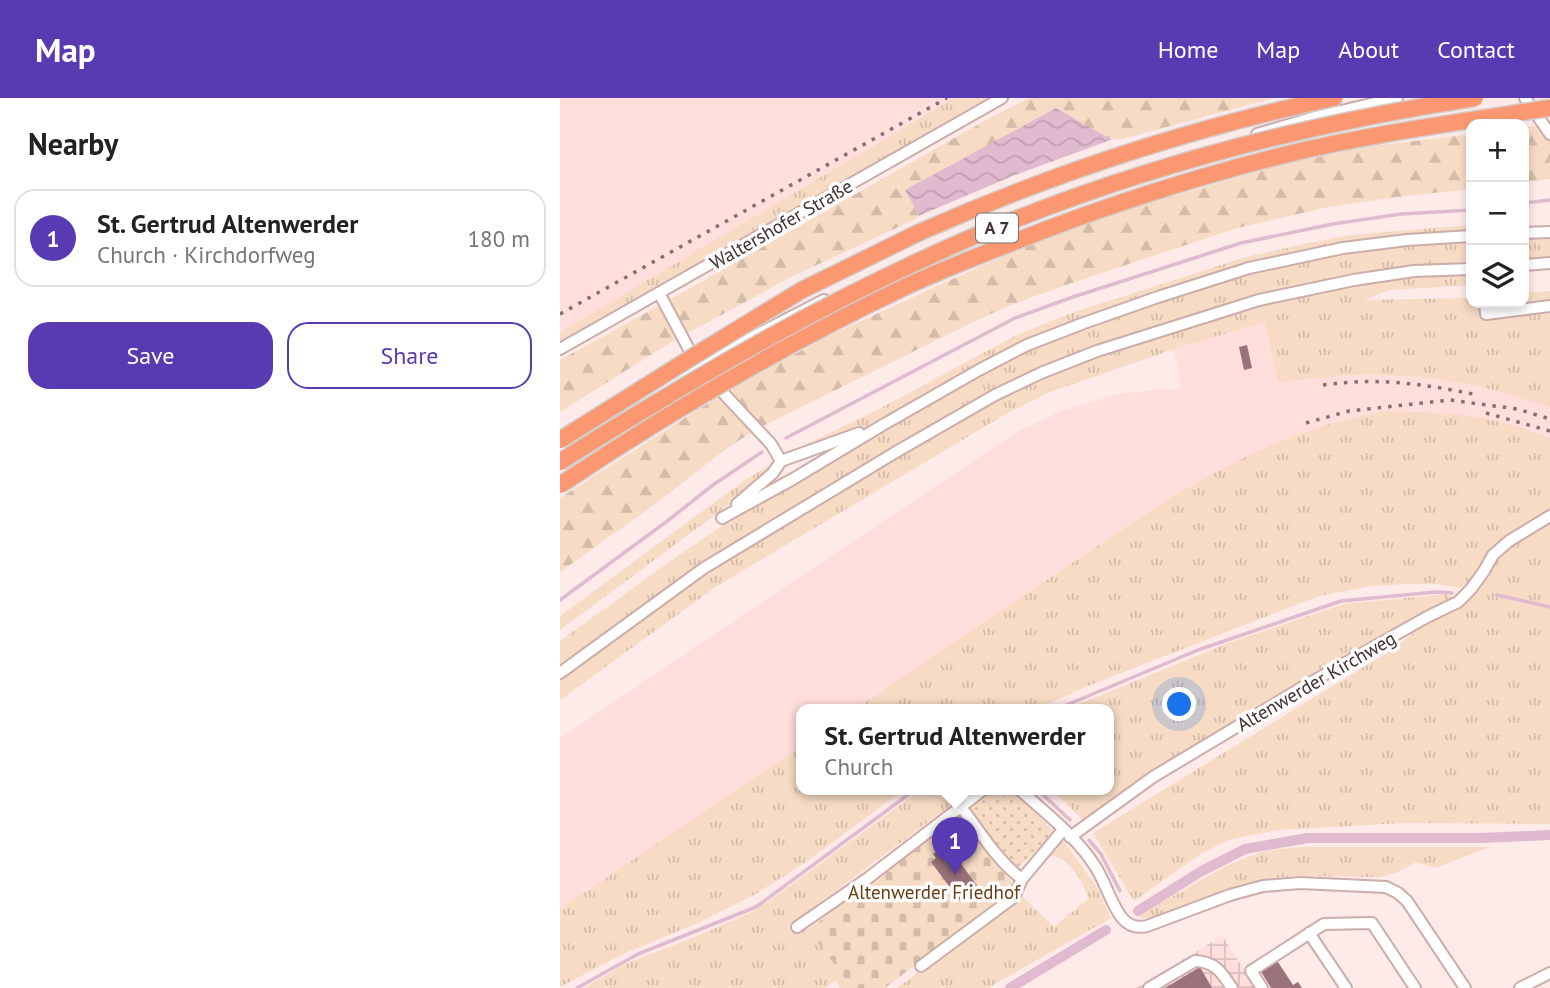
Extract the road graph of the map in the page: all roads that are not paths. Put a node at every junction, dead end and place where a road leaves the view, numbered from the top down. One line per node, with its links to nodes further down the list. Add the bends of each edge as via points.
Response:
1 (1002, 98): 14 (street, Waltershofer Straße)
2 (1334, 98): 20 (highway, A 7, bridge, via 1120,155 927,229 802,290)
3 (1397, 98): 18 (street, via 1315,117 1126,175 972,232 810,306)
4 (1475, 98): 23 (highway, A 7, bridge, via 1357,118 1182,162 979,235 780,331)
5 (1525, 98): 7 (street)
6 (1550, 108): 24 (highway, A 7, bridge, via 1396,131 1283,155 1135,197 1048,229 906,287 806,337 709,391)
7 (1550, 134)
8 (1550, 232): 9 (street)
9 (1529, 233)
10 (1466, 236): 19 (street, via 1343,248 1249,268 1158,297 1027,345)
11 (1550, 263): 12 (street)
12 (1529, 265)
13 (1466, 269): 26 (street, via 1414,271 1259,300 1041,373 929,433 704,568)
14 (659, 293): 17 (street, Waltershofer Straße); 18 (street)
15 (1550, 306): 16 (street, via 1486,314)
16 (1485, 308)
17 (560, 349)
18 (700, 364): 21 (street); 22 (street)
19 (881, 426): 22 (street); 22 (street, via 722,518)
20 (560, 440)
21 (560, 454)
22 (781, 461)
23 (560, 462)
24 (560, 485)
25 (1550, 516): 30 (street, Altenwerder Kirchweg, via 1493,555 1458,602 1307,684)
26 (560, 673)
27 (976, 795): 29 (street)
28 (1026, 795): 30 (street)
29 (961, 807): 31 (street, via 1012,872); 32 (street)
30 (1067, 833): 31 (street, Altenwerder Kirchweg); 41 (street, via 1095,865 1122,918 1135,926 1147,926 1263,886 1300,883 1392,890 1407,901)
31 (1023, 879): 34 (street, Altenwerder Kirchweg, via 1014,897)
32 (797, 927)
33 (1310, 933): 38 (street, via 1251,971); 39 (street); 40 (street, via 1324,924 1372,923)
34 (921, 966)
35 (1550, 973): 42 (street)
36 (1149, 988): 37 (street, via 1195,961 1204,961 1222,972)
37 (1232, 988)
38 (1262, 988)
39 (1346, 988)
40 (1415, 988)
41 (1465, 988)
42 (1520, 988)

